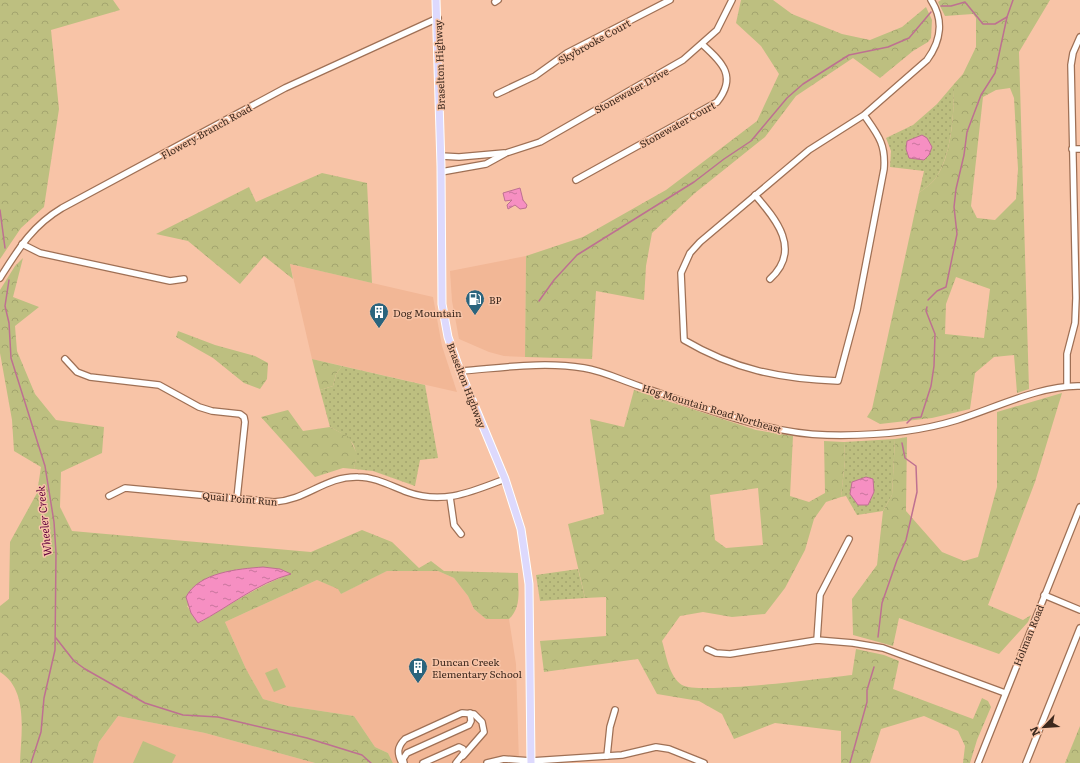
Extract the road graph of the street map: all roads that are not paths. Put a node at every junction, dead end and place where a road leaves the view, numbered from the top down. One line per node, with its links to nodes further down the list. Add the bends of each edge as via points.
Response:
1 (436, 0): 5 (main road, Braselton Highway)
2 (670, 0): 8 (street, Skybrooke Court, via 567,53 535,76)
3 (732, 0): 7 (street, Stonewater Drive, via 717,30)
4 (931, 0): 9 (street, via 940,32 935,49 927,60)
5 (438, 18): 13 (main road, Braselton Highway); 17 (street, Flowery Branch Road, via 285,88 62,208 45,218)
6 (1080, 36): 10 (street, via 1071,65)
7 (703, 45): 12 (street, Stonewater Drive, via 683,60 540,142); 15 (street, Stonewater Court, via 721,61 725,70 728,84 718,102)
8 (497, 94)
9 (864, 115): 16 (street, via 809,150); 16 (street, via 880,138 885,154 884,169 857,310 838,381 801,380 777,376 711,355 684,340 681,272 686,261 700,242)
10 (1072, 149): 11 (street); 18 (street)
11 (1080, 149)
12 (506, 152): 13 (street, Stonewater Drive, via 459,158); 14 (street, Stonewater Drive, via 486,164)
13 (441, 156): 14 (main road, Braselton Highway)
14 (441, 172): 23 (main road, Braselton Highway, via 442,304 448,337)
15 (576, 180)
16 (755, 195): 21 (street, via 774,217 785,245 780,270)
17 (22, 244): 19 (street, Flowery Branch Road); 20 (street, via 40,253 170,282)
18 (1077, 256): 24 (street, via 1075,323 1067,354)
19 (0, 278)
20 (184, 279)
21 (770, 279)
22 (65, 359): 29 (street, via 77,372 90,377 159,385 200,407 240,414 244,417)
23 (460, 371): 24 (street, Hog Mountain Road Northeast, via 555,365 586,368 742,419 801,434 826,435 916,431 1048,389); 26 (main road, Braselton Highway)
24 (1067, 386): 25 (street, Hog Mountain Road Northeast)
25 (1080, 386)
26 (505, 479): 28 (street, Quail Point Run); 43 (main road, Braselton Highway, via 521,529 529,584)
27 (110, 496): 29 (street, Quail Point Run, via 125,488)
28 (450, 497): 29 (street, Quail Point Run, via 426,497 373,479 357,477 329,482 299,498 287,501); 31 (street, via 454,526)
29 (237, 498)
30 (1080, 507): 33 (street, Holman Road)
31 (461, 534)
32 (849, 539): 36 (street, via 820,595)
33 (1044, 595): 34 (street); 38 (street, Holman Road)
34 (1080, 610)
35 (1080, 628): 50 (street)
36 (817, 640): 37 (street, via 730,654); 38 (street, via 883,648)
37 (707, 649)
38 (1005, 693): 49 (street, Holman Road)
39 (615, 710): 42 (street, via 610,727)
40 (470, 713): 41 (street, via 479,717 484,732); 44 (street, via 469,724 407,753); 44 (street, via 462,713 405,739 398,747)
41 (463, 756): 45 (street, via 463,750 459,747); 46 (street)
42 (607, 756): 43 (street); 48 (street, via 656,748 669,749)
43 (531, 762): 47 (street, via 504,759)
44 (402, 763)
45 (423, 763)
46 (456, 763)
47 (487, 763)
48 (704, 763)
49 (978, 763)
50 (1026, 763)

